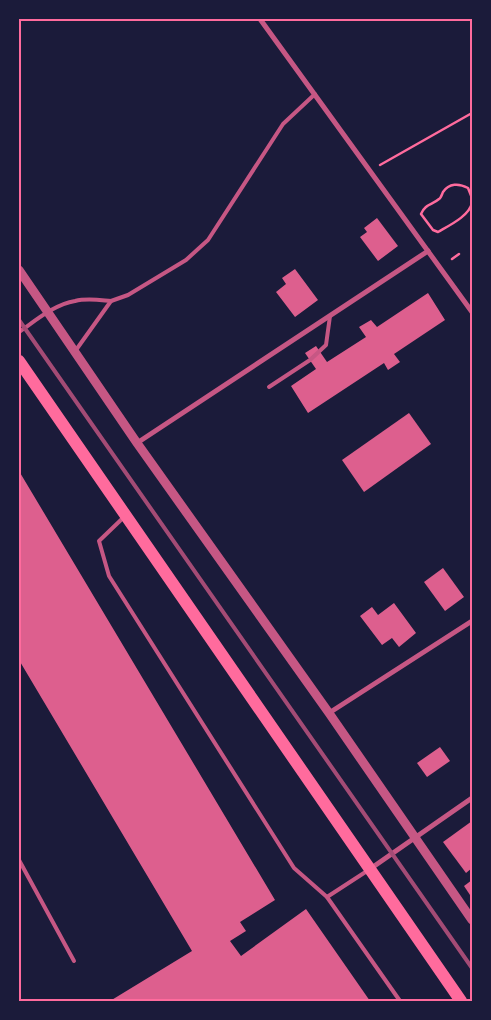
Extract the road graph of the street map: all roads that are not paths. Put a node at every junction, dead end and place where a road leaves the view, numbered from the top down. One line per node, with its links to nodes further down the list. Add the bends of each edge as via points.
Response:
1 (260, 19): 2 (street)
2 (315, 94): 3 (street); 5 (lane, via 283,124 208,240 186,260 128,295)
3 (428, 251): 6 (street); 8 (street)
4 (19, 270): 7 (street)
5 (111, 301): 7 (lane, via 72,301); 10 (lane)
6 (472, 312)
7 (48, 313): 9 (lane); 10 (street)
8 (330, 316): 12 (lane, via 326,346); 13 (street)
9 (19, 332)
10 (74, 352): 13 (street)
11 (19, 361): 14 (main road)
12 (269, 387)
13 (137, 443): 16 (street)
14 (125, 515): 20 (main road); 21 (lane, via 99,541 109,576 294,868)
15 (472, 621): 16 (street)
16 (329, 713): 18 (street)
17 (472, 798): 18 (street)
18 (414, 838): 20 (street); 22 (street)
19 (19, 860): 23 (lane)
20 (370, 869): 21 (lane); 25 (main road)
21 (327, 897): 24 (lane)
22 (472, 920)
23 (74, 961)
24 (400, 1001)
25 (462, 1001)

